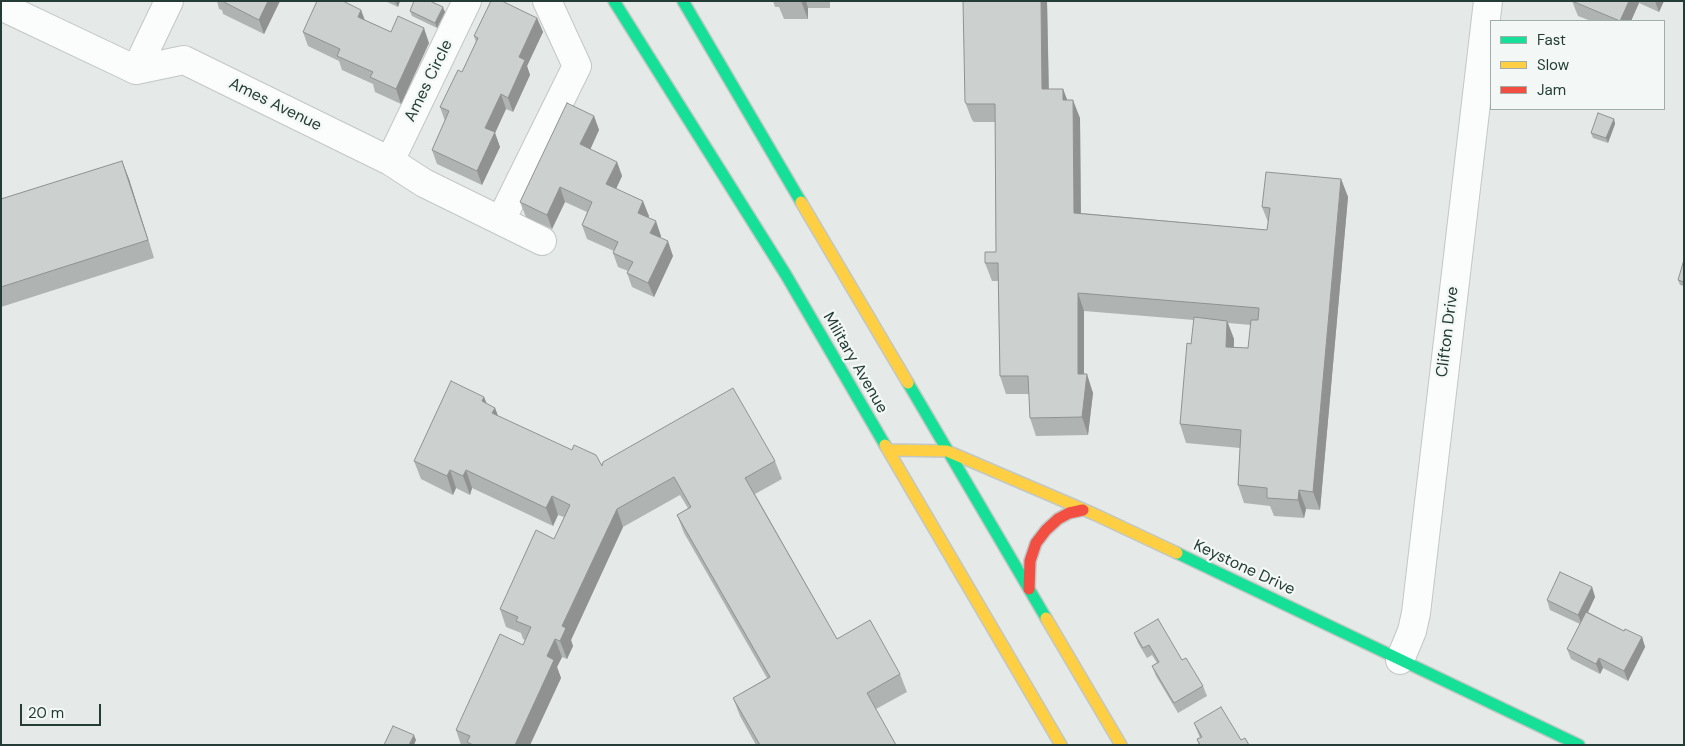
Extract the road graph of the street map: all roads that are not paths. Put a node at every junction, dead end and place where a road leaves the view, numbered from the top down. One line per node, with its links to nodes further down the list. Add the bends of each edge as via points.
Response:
1 (169, 1): 9 (street)
2 (467, 1): 10 (street, Ames Circle)
3 (547, 1): 11 (street, via 577,66)
4 (614, 1): 13 (main road, Military Avenue, via 786,275)
5 (683, 1): 14 (main road)
6 (1488, 1): 17 (street, Clifton Drive, via 1416,613)
7 (1, 6): 8 (street)
8 (34, 11): 9 (street)
9 (136, 70): 10 (street, Ames Avenue, via 184,60)
10 (390, 161): 11 (street, Ames Avenue, via 424,183)
11 (501, 220): 12 (street, Ames Avenue)
12 (542, 241)
13 (888, 450): 14 (main road, Keystone Drive); 18 (main road, Military Avenue)
14 (947, 450): 15 (main road, Keystone Drive); 16 (main road)
15 (1084, 510): 16 (main road, via 1058,519 1036,543 1030,562); 17 (main road, Keystone Drive)
16 (1029, 589): 19 (main road)
17 (1400, 660): 20 (main road, Keystone Drive)
18 (1061, 745)
19 (1121, 745)
20 (1579, 745)

